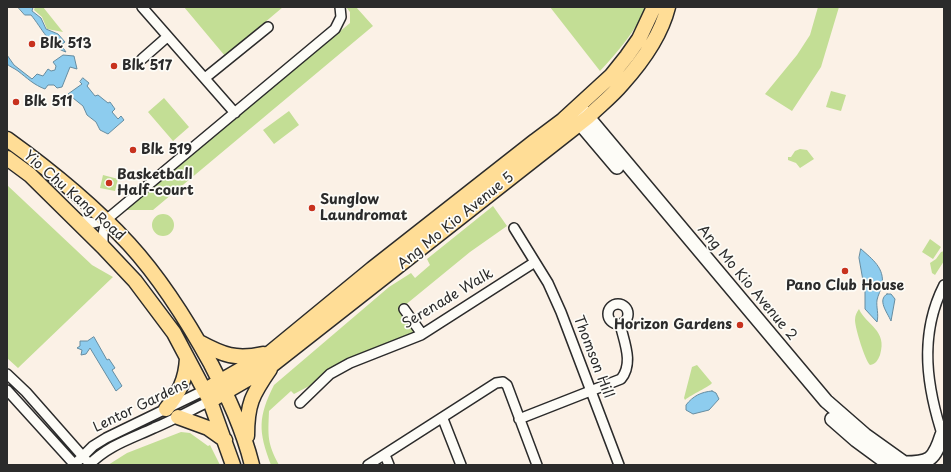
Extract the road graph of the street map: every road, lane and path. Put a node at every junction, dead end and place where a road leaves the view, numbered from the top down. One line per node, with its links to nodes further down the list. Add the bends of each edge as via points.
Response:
1 (142, 7): 6 (street)
2 (340, 7): 9 (street, via 342,17 335,29)
3 (654, 7): 10 (main road, Ang Mo Kio Avenue 5, via 639,39)
4 (668, 7): 10 (main road, Ang Mo Kio Avenue 5, via 653,41 622,85)
5 (268, 27): 8 (street)
6 (167, 37): 7 (street); 8 (street)
7 (142, 59)
8 (205, 78): 9 (street)
9 (234, 113): 14 (street)
10 (580, 115): 15 (main road, Ang Mo Kio Avenue 2); 26 (main road, Ang Mo Kio Avenue 5)
11 (7, 139): 14 (main road, Yio Chu Kang Road)
12 (7, 158): 13 (main road, Yio Chu Kang Road, via 30,175)
13 (76, 220): 14 (street, via 94,223); 17 (main road, Yio Chu Kang Road)
14 (106, 220): 17 (street); 24 (main road, Yio Chu Kang Road, via 154,275)
15 (670, 222): 44 (main road, Ang Mo Kio Avenue 2, via 826,401 860,431); 53 (main road, Ang Mo Kio Avenue 2, via 825,412 856,440)
16 (514, 228): 18 (street)
17 (104, 247): 25 (main road, Yio Chu Kang Road, via 140,287 174,333)
18 (535, 262): 23 (street, Serenade Walk); 31 (street, Thomson Hill, via 561,312)
19 (944, 285): 28 (street, via 930,323 927,356)
20 (944, 296): 28 (street, via 935,324 932,379)
21 (404, 309): 23 (street)
22 (620, 324): 31 (street, via 629,363 626,373 621,379)
23 (422, 334): 33 (street, Serenade Walk, via 350,363 330,374)
24 (199, 342): 26 (main road, via 220,354); 29 (main road, Yio Chu Kang Road)
25 (187, 358): 32 (main road, Yio Chu Kang Road); 34 (main road, via 183,384)
26 (271, 358): 29 (main road, Ang Mo Kio Avenue 5); 40 (main road, via 251,400 247,415)
27 (7, 374): 41 (street)
28 (929, 382): 38 (street)
29 (223, 388): 32 (main road, Ang Mo Kio Avenue 5); 40 (main road, Yio Chu Kang Road)
30 (7, 390): 45 (street)
31 (592, 391): 37 (street); 52 (street, Thomson Hill)
32 (207, 395): 34 (street, Lentor Gardens); 35 (street, Lentor Gardens); 39 (main road, Yio Chu Kang Road)
33 (300, 403)
34 (166, 409): 41 (street, Lentor Gardens, via 106,438)
35 (178, 417): 39 (main road, via 208,428); 43 (street, Lentor Gardens, via 114,445)
36 (443, 419): 37 (street, via 496,383 503,382 507,385); 42 (street); 50 (street)
37 (519, 419): 51 (street)
38 (943, 438): 44 (main road, via 933,457 923,463)
39 (225, 441): 46 (main road, Yio Chu Kang Road)
40 (247, 446): 47 (main road, Yio Chu Kang Road)
41 (82, 455): 43 (street); 45 (street, Lentor Gardens)
42 (385, 455): 48 (street); 49 (street)
43 (90, 464)
44 (906, 464)
45 (74, 465)
46 (233, 465)
47 (252, 465)
48 (368, 465)
49 (389, 465)
50 (461, 465)
51 (537, 465)
52 (619, 465)
53 (890, 465)

